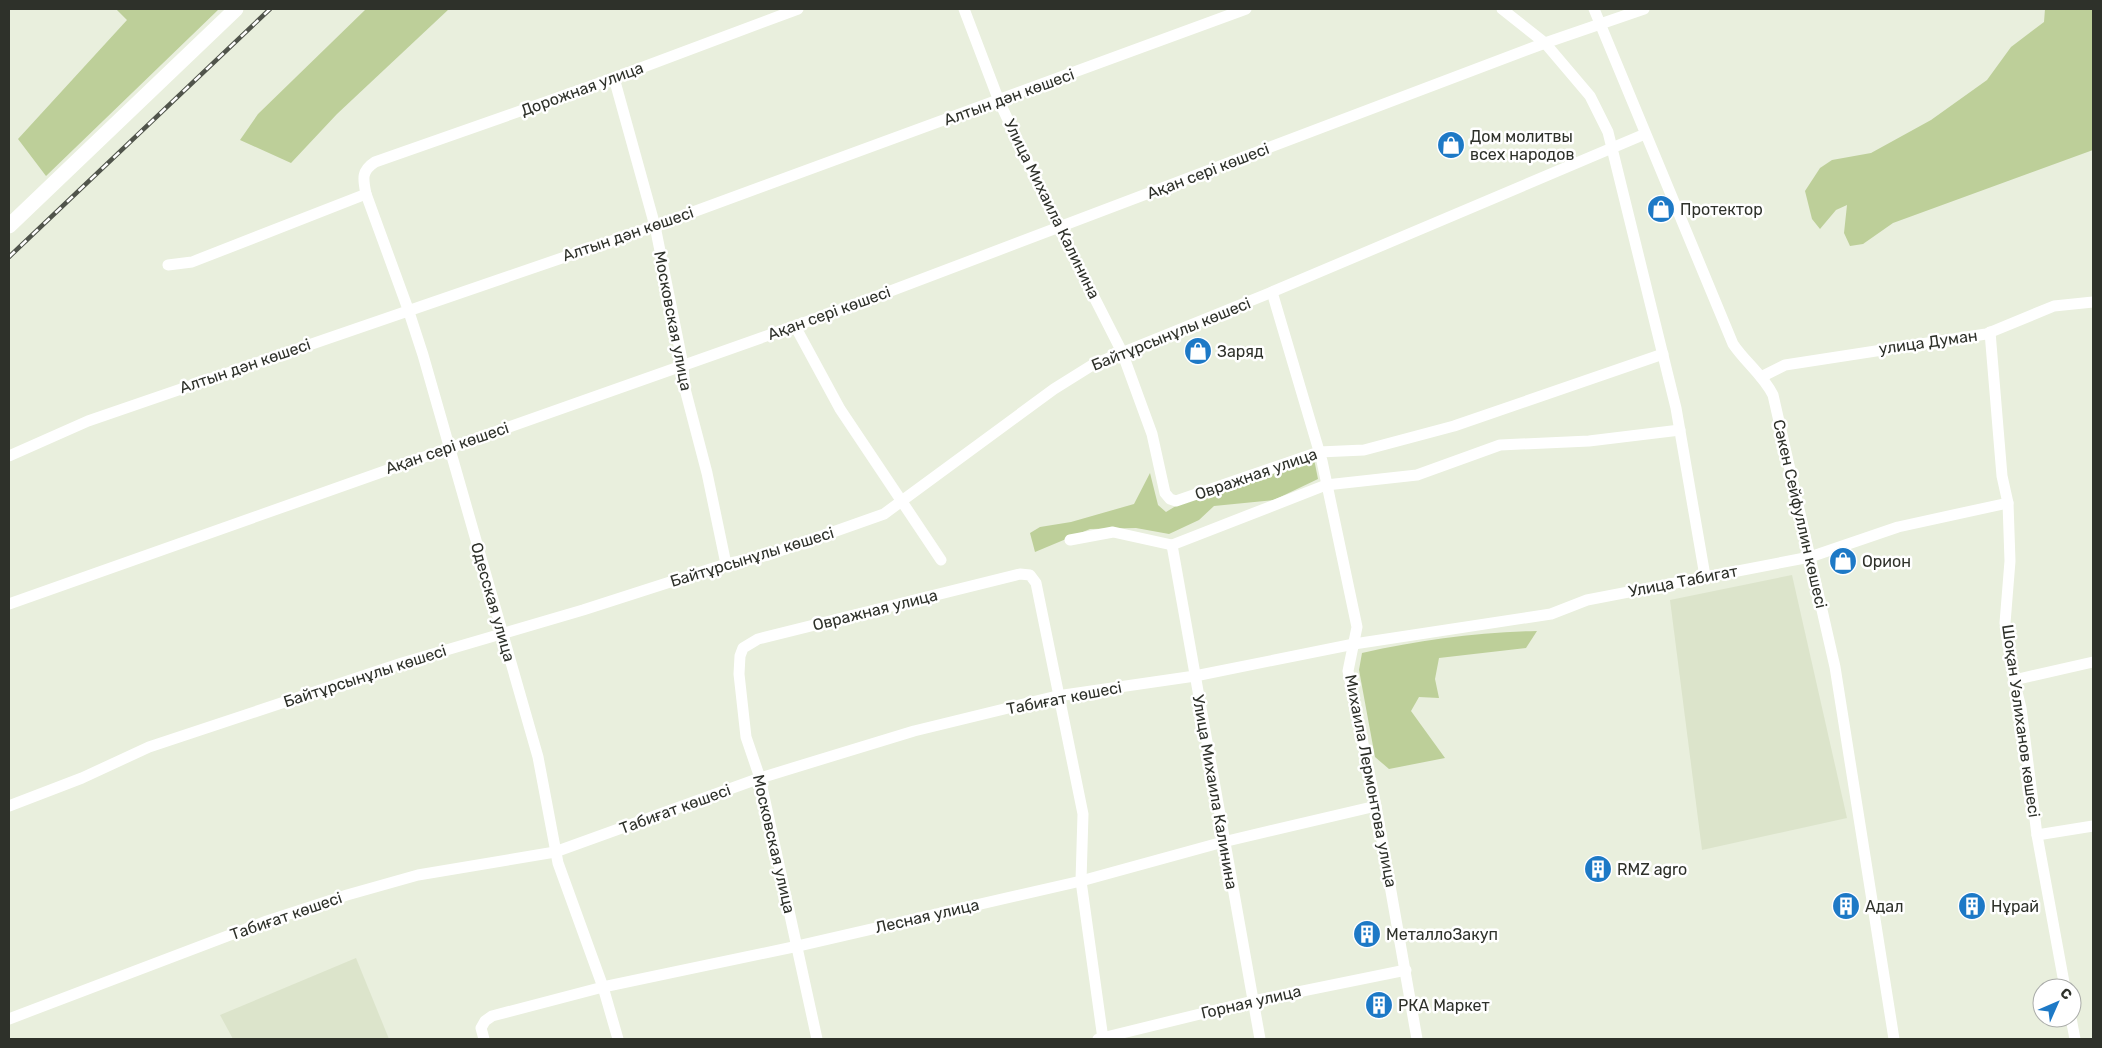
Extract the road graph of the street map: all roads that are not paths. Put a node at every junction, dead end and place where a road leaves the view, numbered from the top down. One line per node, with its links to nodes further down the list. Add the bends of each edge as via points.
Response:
1 (236, 9): 16 (main road)
2 (798, 9): 10 (street, Дорожная улица)
3 (964, 9): 11 (street, Улица Михаила Калинина)
4 (1246, 9): 11 (street, Алтын дән көшесі)
5 (1502, 9): 9 (street)
6 (1594, 9): 8 (street, Сәкен Сейфуллин көшесі)
7 (1644, 9): 8 (street, Ақан сері көшесі)
8 (1600, 24): 9 (street, Ақан сері көшесі); 12 (street, Сәкен Сейфуллин көшесі)
9 (1545, 43): 13 (street, via 1590,96 1608,132); 18 (street, Ақан сері көшесі)
10 (614, 78): 14 (street, Дорожная улица); 17 (street, Московская улица)
11 (999, 101): 17 (street, Алтын дән көшесі); 18 (street, Улица Михаила Калинина)
12 (1645, 134): 13 (street, Байтұрсынұлы көшесі); 28 (street, Сәкен Сейфуллин көшесі, via 1733,344)
13 (1611, 148): 20 (street, Байтұрсынұлы көшесі); 26 (street)
14 (366, 167): 15 (street, Одесская улица, via 363,176)
15 (366, 194): 19 (street, via 192,262); 22 (street, Одесская улица)
16 (9, 226)
17 (655, 226): 22 (street, Алтын дән көшесі); 27 (street, Московская улица)
18 (1059, 228): 23 (street, Ақан сері көшесі); 25 (street, Улица Михаила Калинина)
19 (168, 265)
20 (1272, 292): 25 (street, Байтұрсынұлы көшесі); 31 (street, Михаила Лермонтова улица)
21 (2093, 302): 24 (street, улица Думан, via 2054,306)
22 (408, 309): 30 (street, Одесская улица); 32 (street, Алтын дән көшесі, via 88,421)
23 (795, 326): 27 (street, Ақан сері көшесі); 34 (street, via 840,409)
24 (1990, 332): 28 (street, улица Думан, via 1786,364); 35 (street, Шоқан Уәлиханов көшесі, via 2002,476)
25 (1122, 352): 31 (street, Овражная улица, via 1152,434 1165,493 1170,499 1176,501); 34 (street, Байтұрсынұлы көшесі, via 1094,364 1054,389)
26 (1663, 354): 29 (street); 31 (street, Овражная улица, via 1454,426 1364,450)
27 (683, 365): 30 (street, Ақан сері көшесі); 40 (street, Московская улица, via 685,389)
28 (1761, 377): 38 (street, Сәкен Сейфуллин көшесі, via 1773,395)
29 (1680, 430): 33 (street, Овражная улица, via 1589,441 1500,445 1417,475); 41 (street)
30 (449, 447): 42 (street, Ақан сері көшесі); 43 (street, Одесская улица)
31 (1319, 452): 33 (street, Михаила Лермонтова улица)
32 (9, 456)
33 (1326, 485): 37 (street, Овражная улица); 44 (street, Михаила Лермонтова улица, via 1358,627)
34 (902, 501): 39 (street); 40 (street, Байтұрсынұлы көшесі, via 884,514 795,546)
35 (2008, 503): 38 (street, Улица Табигат, via 1898,527); 48 (street, Шоқан Уәлиханов көшесі, via 2010,561 2005,623)
36 (1070, 540): 37 (street, via 1113,532)
37 (1172, 545): 47 (street, Улица Михаила Калинина)
38 (1810, 557): 41 (street, Улица Табигат); 70 (street, Сәкен Сейфуллин көшесі, via 1835,667)
39 (940, 560)
40 (726, 564): 43 (street, Байтұрсынұлы көшесі)
41 (1705, 576): 44 (street, Улица Табигат, via 1587,600 1552,614)
42 (9, 604)
43 (501, 634): 51 (street, Байтұрсынұлы көшесі, via 402,663 149,747 82,778); 56 (street, Одесская улица, via 538,757)
44 (1354, 644): 47 (street, Табиғат көшесі); 52 (street, Михаила Лермонтова улица, via 1348,671)
45 (743, 648): 49 (street, Овражная улица, via 758,639 1020,574 1030,575 1036,583); 50 (street, Московская улица, via 740,656 741,706 746,737)
46 (2093, 662): 48 (street)
47 (1195, 676): 49 (street, Табиғат көшесі); 55 (street, Улица Михаила Калинина)
48 (2014, 680): 54 (street, Шоқан Уәлиханов көшесі, via 2021,708)
49 (1057, 696): 50 (street, Табиғат көшесі, via 914,731); 57 (street, via 1083,814)
50 (760, 778): 56 (street, Табиғат көшесі); 58 (street, Московская улица)
51 (9, 806)
52 (1376, 806): 55 (street, Лесная улица); 59 (street, Михаила Лермонтова улица)
53 (2093, 826): 54 (street)
54 (2038, 835): 60 (street, Шоқан Уәлиханов көшесі)
55 (1223, 842): 57 (street, Лесная улица); 62 (street, Улица Михаила Калинина)
56 (555, 852): 61 (street, Одесская улица); 63 (street, Табиғат көшесі, via 418,875 347,895 267,921)
57 (1081, 881): 58 (street, Лесная улица); 67 (street)
58 (798, 946): 61 (street, Лесная улица); 66 (street, Московская улица)
59 (1406, 970): 62 (street, Горная улица); 69 (street, Михаила Лермонтова улица)
60 (2063, 978)
61 (603, 987): 64 (street, Лесная улица, via 492,1016 485,1021); 65 (street, Одесская улица)
62 (1253, 1001): 67 (street, Горная улица); 68 (street, Улица Михаила Калинина)
63 (9, 1019)
64 (483, 1034)
65 (618, 1039)
66 (817, 1039)
67 (1102, 1039)
68 (1260, 1039)
69 (1417, 1039)
70 (1894, 1039)

